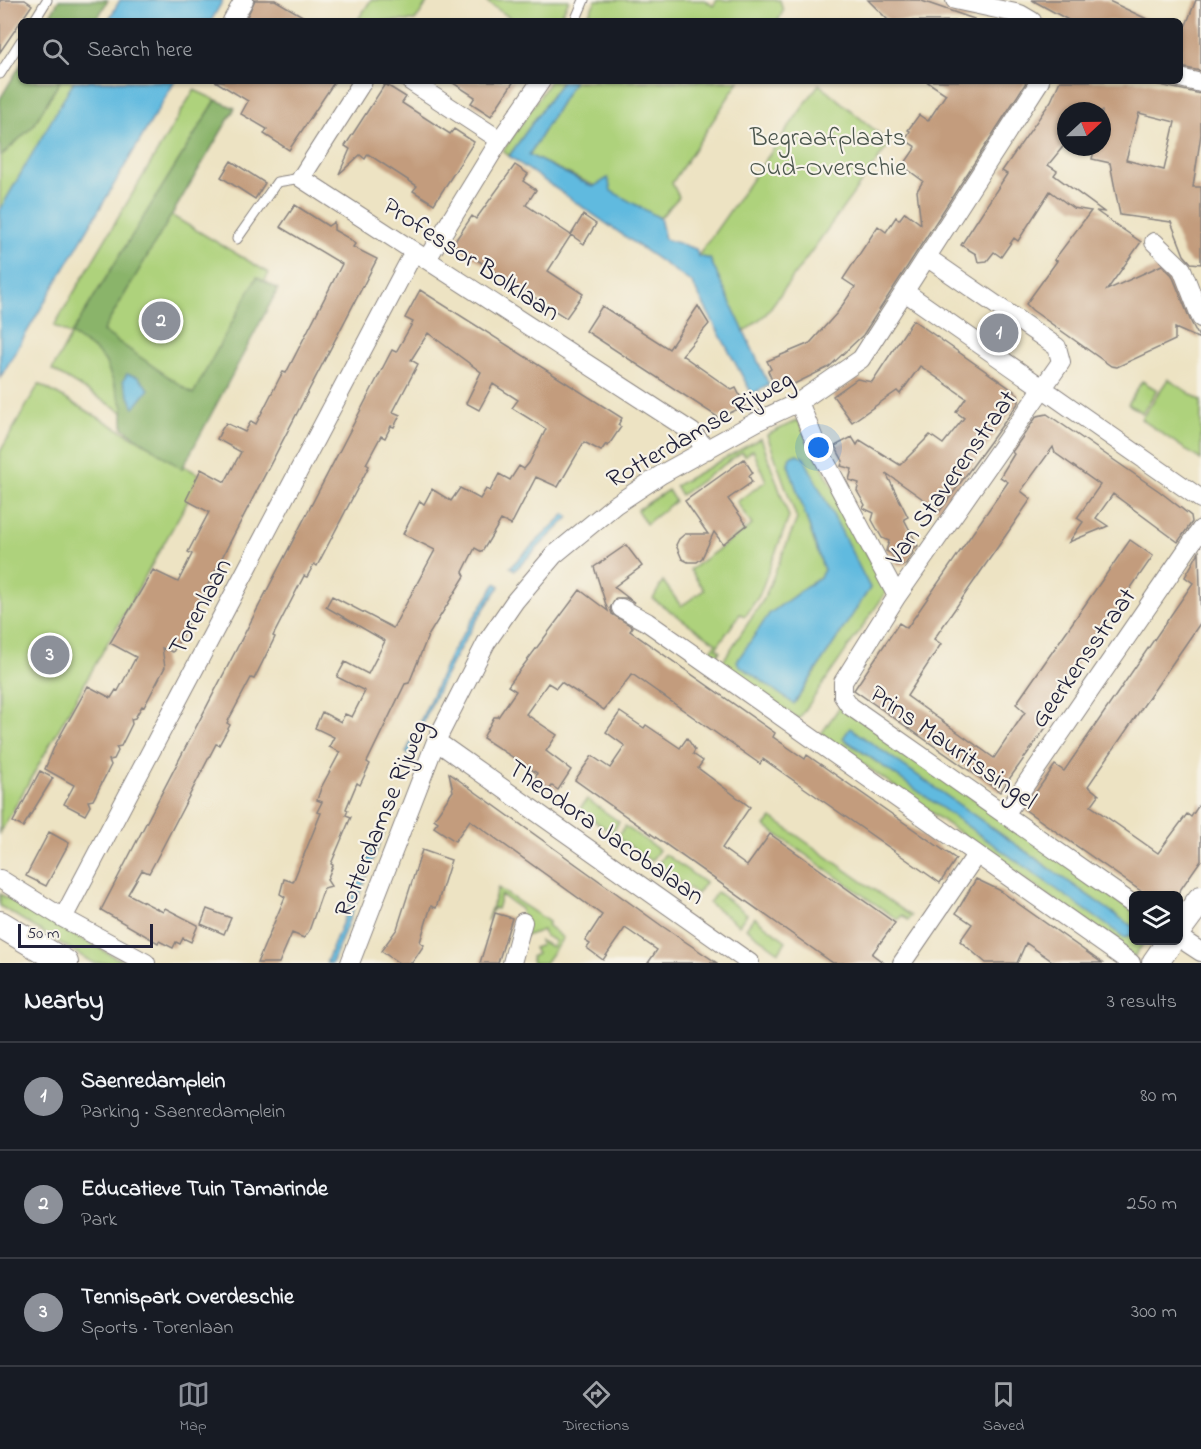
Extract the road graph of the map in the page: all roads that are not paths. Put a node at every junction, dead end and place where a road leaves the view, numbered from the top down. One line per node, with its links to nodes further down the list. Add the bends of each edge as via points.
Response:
1 (47, 0): 6 (lane)
2 (244, 0): 7 (street)
3 (584, 0): 8 (lane)
4 (955, 0): 5 (street)
5 (1026, 12)
6 (35, 18)
7 (234, 18)
8 (576, 18)
9 (18, 46): 10 (lane)
10 (0, 74)
11 (1183, 79): 16 (street)
12 (361, 84): 18 (street)
13 (415, 84): 17 (street)
14 (539, 84): 17 (street, Torenlaan)
15 (1038, 84): 22 (street, Rotterdamse Rijweg)
16 (1201, 84)
17 (500, 140): 21 (street, Torenlaan)
18 (301, 178): 19 (lane, via 277,182); 21 (street, Professor Bolklaan)
19 (237, 238)
20 (1154, 242): 24 (street, via 1182,269)
21 (420, 256): 27 (street, Professor Bolklaan, via 692,432); 38 (street, Torenlaan)
22 (928, 258): 23 (street, Rotterdamse Rijweg); 25 (street, Van Staverenstraat, via 1057,347 1061,362)
23 (906, 292): 25 (street); 26 (street, Rotterdamse Rijweg, via 861,359)
24 (1201, 318)
25 (1044, 388): 28 (street); 30 (street, Van Staverenstraat)
26 (799, 402): 27 (street, Rotterdamse Rijweg, via 758,420); 30 (street, via 816,444)
27 (707, 450): 32 (street, Rotterdamse Rijweg, via 615,505 543,567 486,643)
28 (1201, 499)
29 (1201, 530): 33 (street, Geerkensstraat)
30 (897, 596): 33 (street, Prins Mauritssingel, via 843,682 843,696 850,706)
31 (621, 608): 34 (street, via 647,622)
32 (436, 741): 47 (street, Rotterdamse Rijweg); 49 (street, Theodora Jacobalaan)
33 (1006, 813): 37 (street, Prins Mauritssingel)
34 (976, 855): 50 (street); 51 (street)
35 (0, 879): 38 (street)
36 (1201, 900): 41 (street)
37 (1129, 901)
38 (63, 918): 46 (street)
39 (523, 922): 48 (street)
40 (0, 924): 45 (street)
41 (1183, 925)
42 (1183, 940): 44 (street)
43 (1168, 945): 52 (street)
44 (1201, 952)
45 (64, 963)
46 (146, 963)
47 (350, 963)
48 (512, 963)
49 (750, 963)
50 (902, 963)
51 (1131, 963)
52 (1155, 963)

